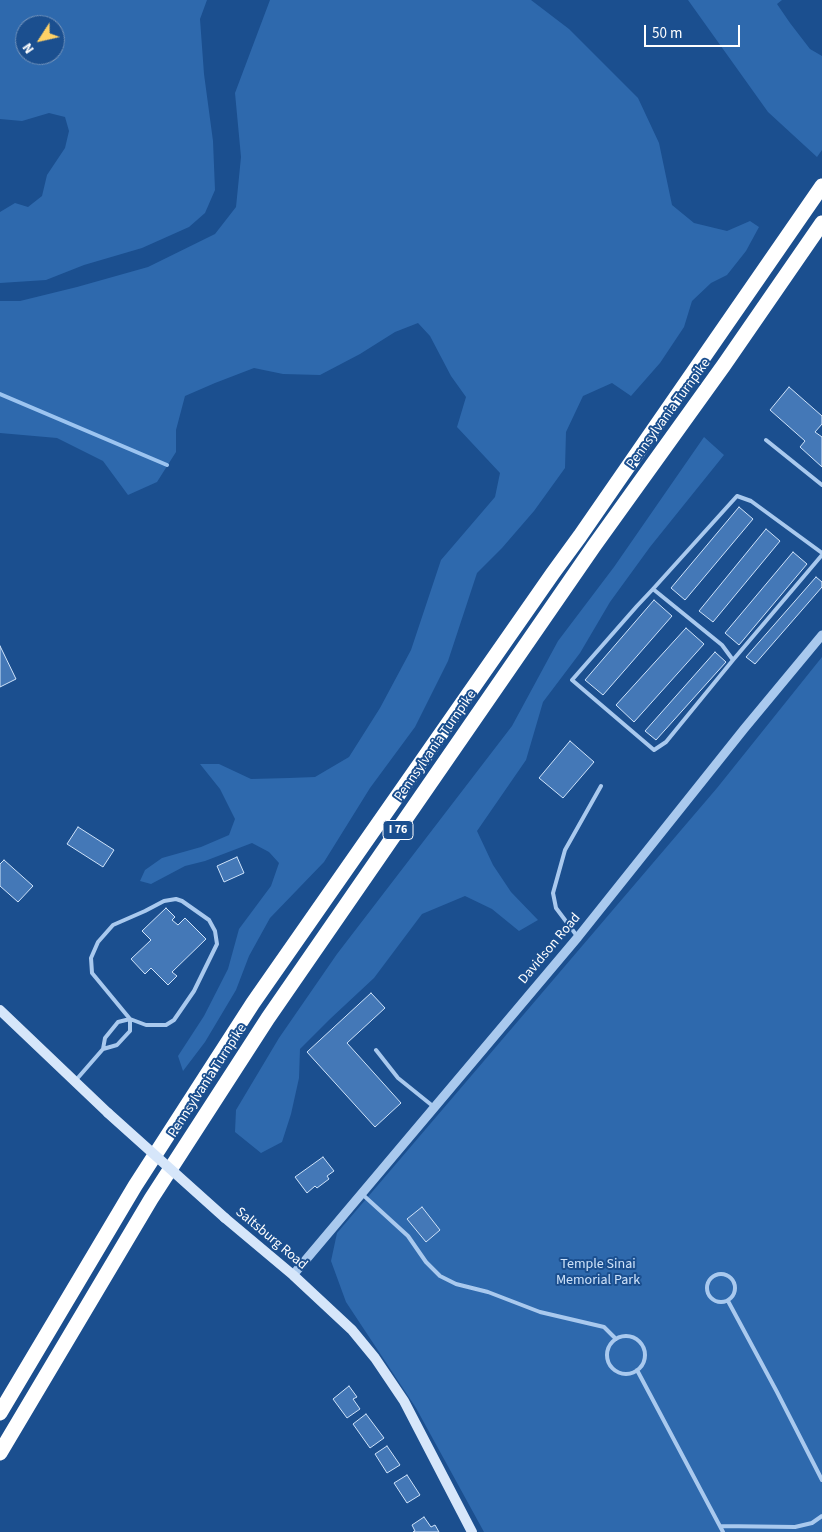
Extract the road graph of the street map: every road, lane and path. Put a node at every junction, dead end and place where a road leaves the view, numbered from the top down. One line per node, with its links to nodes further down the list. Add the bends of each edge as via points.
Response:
1 (822, 186): 22 (highway, Pennsylvania Turnpike / I 76, via 248,1011 134,1186)
2 (822, 223): 23 (highway, Pennsylvania Turnpike / I 76, via 248,1048 151,1199)
3 (766, 440): 4 (lane)
4 (822, 485)
5 (822, 554): 6 (lane, via 750,501 737,496); 8 (lane)
6 (653, 589): 8 (lane, via 722,645); 8 (lane, via 572,680 654,750 666,742)
7 (822, 635): 10 (street, Davidson Road)
8 (733, 660)
9 (601, 786): 10 (lane, via 566,850 553,893 556,908)
10 (578, 937): 16 (street, Davidson Road)
11 (0, 1010): 15 (main road, Saltsburg Road)
12 (130, 1019): 12 (lane, via 92,972 90,958 98,942 113,925 164,900 182,901 209,920 217,944 194,991 174,1020 166,1025 146,1026); 13 (lane, via 118,1022 105,1038); 13 (lane, via 130,1031 117,1045)
13 (103, 1049): 15 (lane)
14 (376, 1050): 16 (lane, via 398,1078)
15 (75, 1082): 18 (main road, Saltsburg Road, bridge)
16 (434, 1106): 17 (street, Davidson Road)
17 (361, 1193): 18 (street, Davidson Road); 20 (lane, via 408,1236 440,1276 540,1312 604,1327)
18 (293, 1275): 27 (main road, Saltsburg Road, via 352,1330 375,1358 404,1401)
19 (728, 1301): 19 (lane, via 735,1292 734,1282 725,1275 714,1276 708,1284 709,1295 717,1302); 24 (lane)
20 (616, 1339): 21 (lane, via 630,1336 642,1344 645,1358); 21 (lane, via 608,1351 611,1365 623,1373)
21 (637, 1370): 26 (lane)
22 (0, 1413)
23 (0, 1453)
24 (822, 1480)
25 (822, 1516): 26 (lane, via 812,1523 795,1527)
26 (720, 1526): 28 (lane)
27 (472, 1532)
28 (722, 1532)

